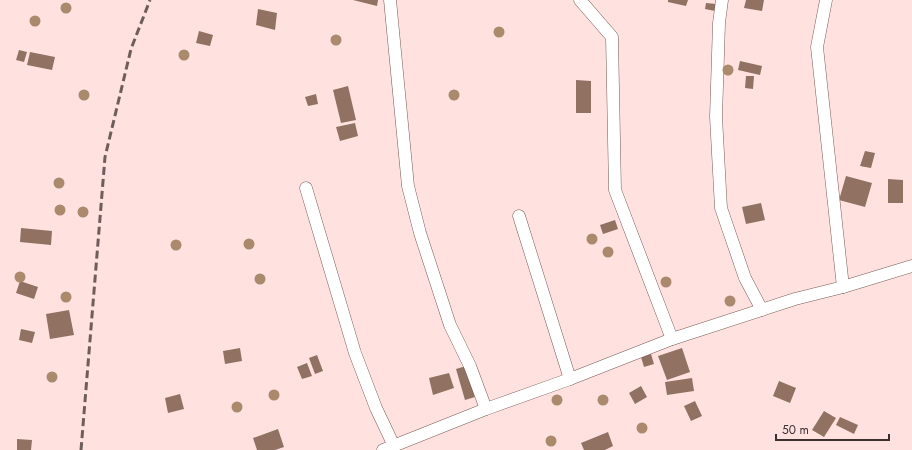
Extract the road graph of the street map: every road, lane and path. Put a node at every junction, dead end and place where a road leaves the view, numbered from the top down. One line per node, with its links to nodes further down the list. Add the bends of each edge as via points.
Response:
1 (390, 0): 12 (street, via 408,186 420,233 450,325 470,366)
2 (580, 0): 10 (street, via 612,37 615,190)
3 (722, 0): 9 (street, via 716,116 721,208 745,278)
4 (826, 0): 8 (street, via 817,47)
5 (306, 188): 13 (street, via 354,353)
6 (518, 216): 11 (street)
7 (912, 266): 8 (street)
8 (843, 287): 9 (street)
9 (762, 310): 10 (street)
10 (672, 339): 11 (street)
11 (570, 379): 12 (street)
12 (486, 409): 13 (street)
13 (389, 448)

